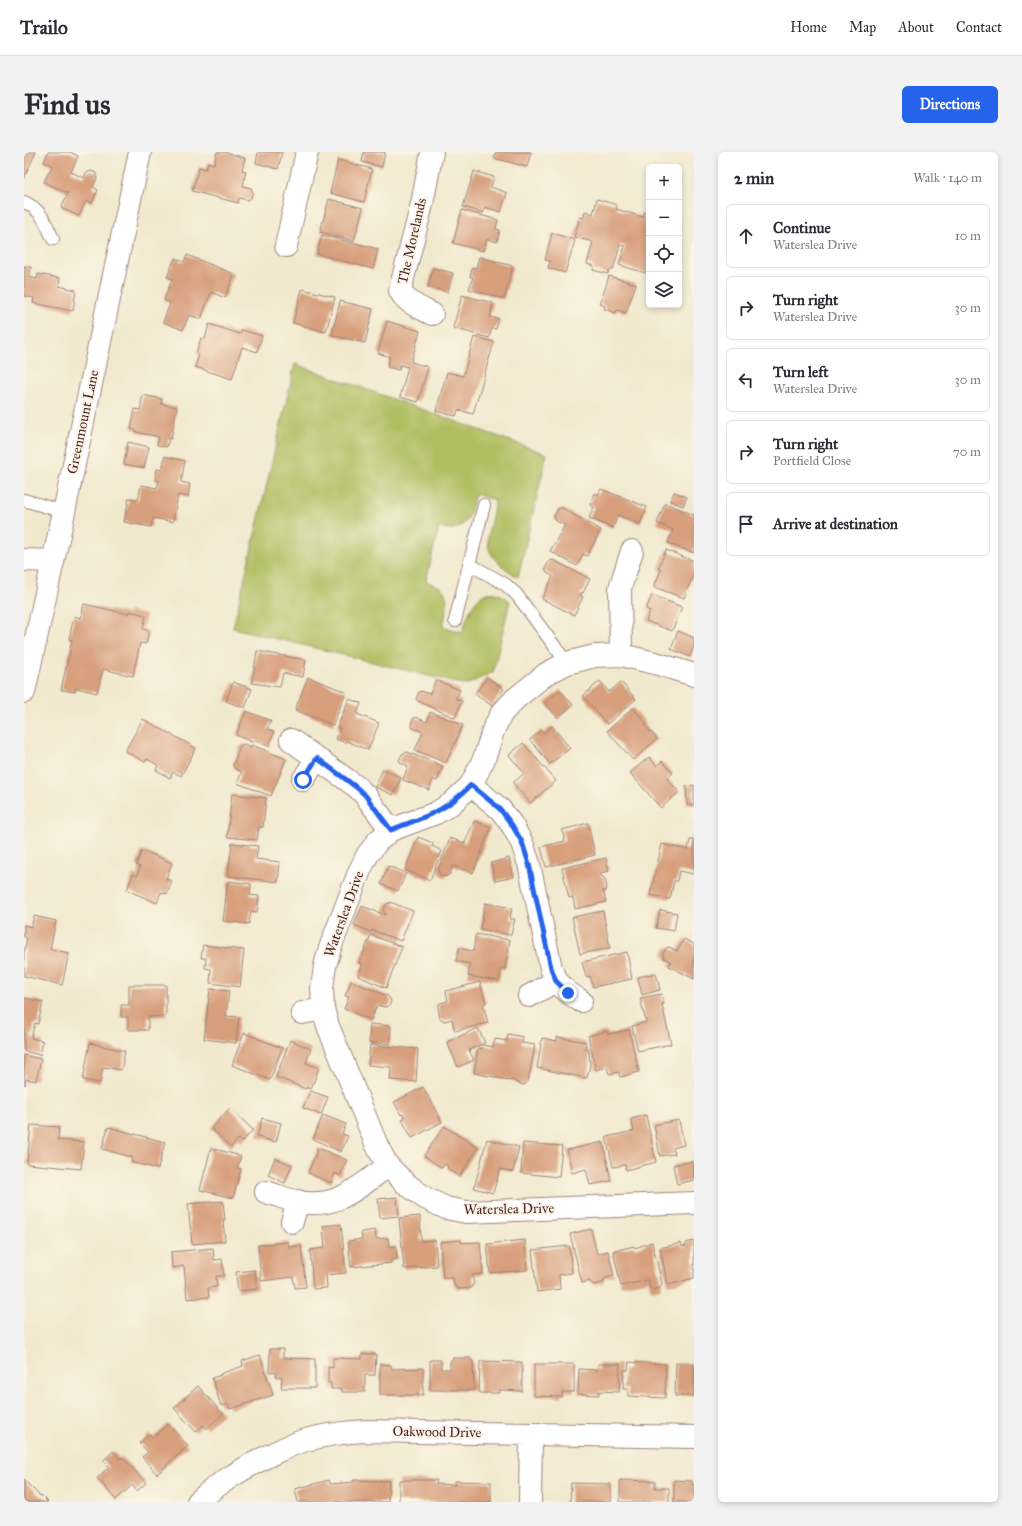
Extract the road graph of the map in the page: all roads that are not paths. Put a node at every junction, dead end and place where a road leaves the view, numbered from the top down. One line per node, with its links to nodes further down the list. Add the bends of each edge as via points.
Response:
1 (140, 152): 10 (street, Greenmount Lane)
2 (307, 152): 6 (street)
3 (432, 152): 7 (street, The Morelands, via 422,204 400,290 407,300)
4 (24, 202): 5 (lane, via 43,217)
5 (53, 240)
6 (286, 246)
7 (432, 314)
8 (24, 500): 10 (lane)
9 (484, 505): 14 (lane)
10 (64, 512): 13 (street, Greenmount Lane)
11 (632, 551): 16 (street, via 612,587)
12 (24, 560): 13 (street)
13 (54, 561): 19 (street, Greenmount Lane)
14 (469, 564): 15 (lane); 17 (lane, via 505,584 517,595)
15 (455, 620)
16 (621, 655): 17 (street, Waterslea Drive, via 595,656); 18 (street, Waterslea Drive)
17 (567, 663): 23 (street, Waterslea Drive, via 546,674 528,688 502,714)
18 (694, 675)
19 (24, 692)
20 (291, 740): 21 (street)
21 (317, 758): 22 (street); 24 (street, via 365,795)
22 (303, 780)
23 (471, 785): 24 (street, Waterslea Drive, via 451,804 436,813); 25 (street, via 500,809 522,842)
24 (391, 830): 28 (street, Waterslea Drive, via 368,854 354,884 330,948 322,988 313,1011 328,1026 378,1148)
25 (556, 981): 26 (street); 27 (street)
26 (529, 996)
27 (581, 1001)
28 (388, 1166): 30 (street, via 349,1194 335,1200 320,1203); 31 (street, Waterslea Drive, via 424,1198 446,1208 466,1212)
29 (266, 1192): 30 (street)
30 (298, 1201): 32 (street)
31 (694, 1203)
32 (292, 1222)
33 (531, 1434): 34 (street, Oakwood Drive); 35 (street, Oakwood Drive, via 366,1431 323,1436 281,1450 238,1472 214,1487); 36 (street)
34 (694, 1437)
35 (198, 1502)
36 (530, 1502)

